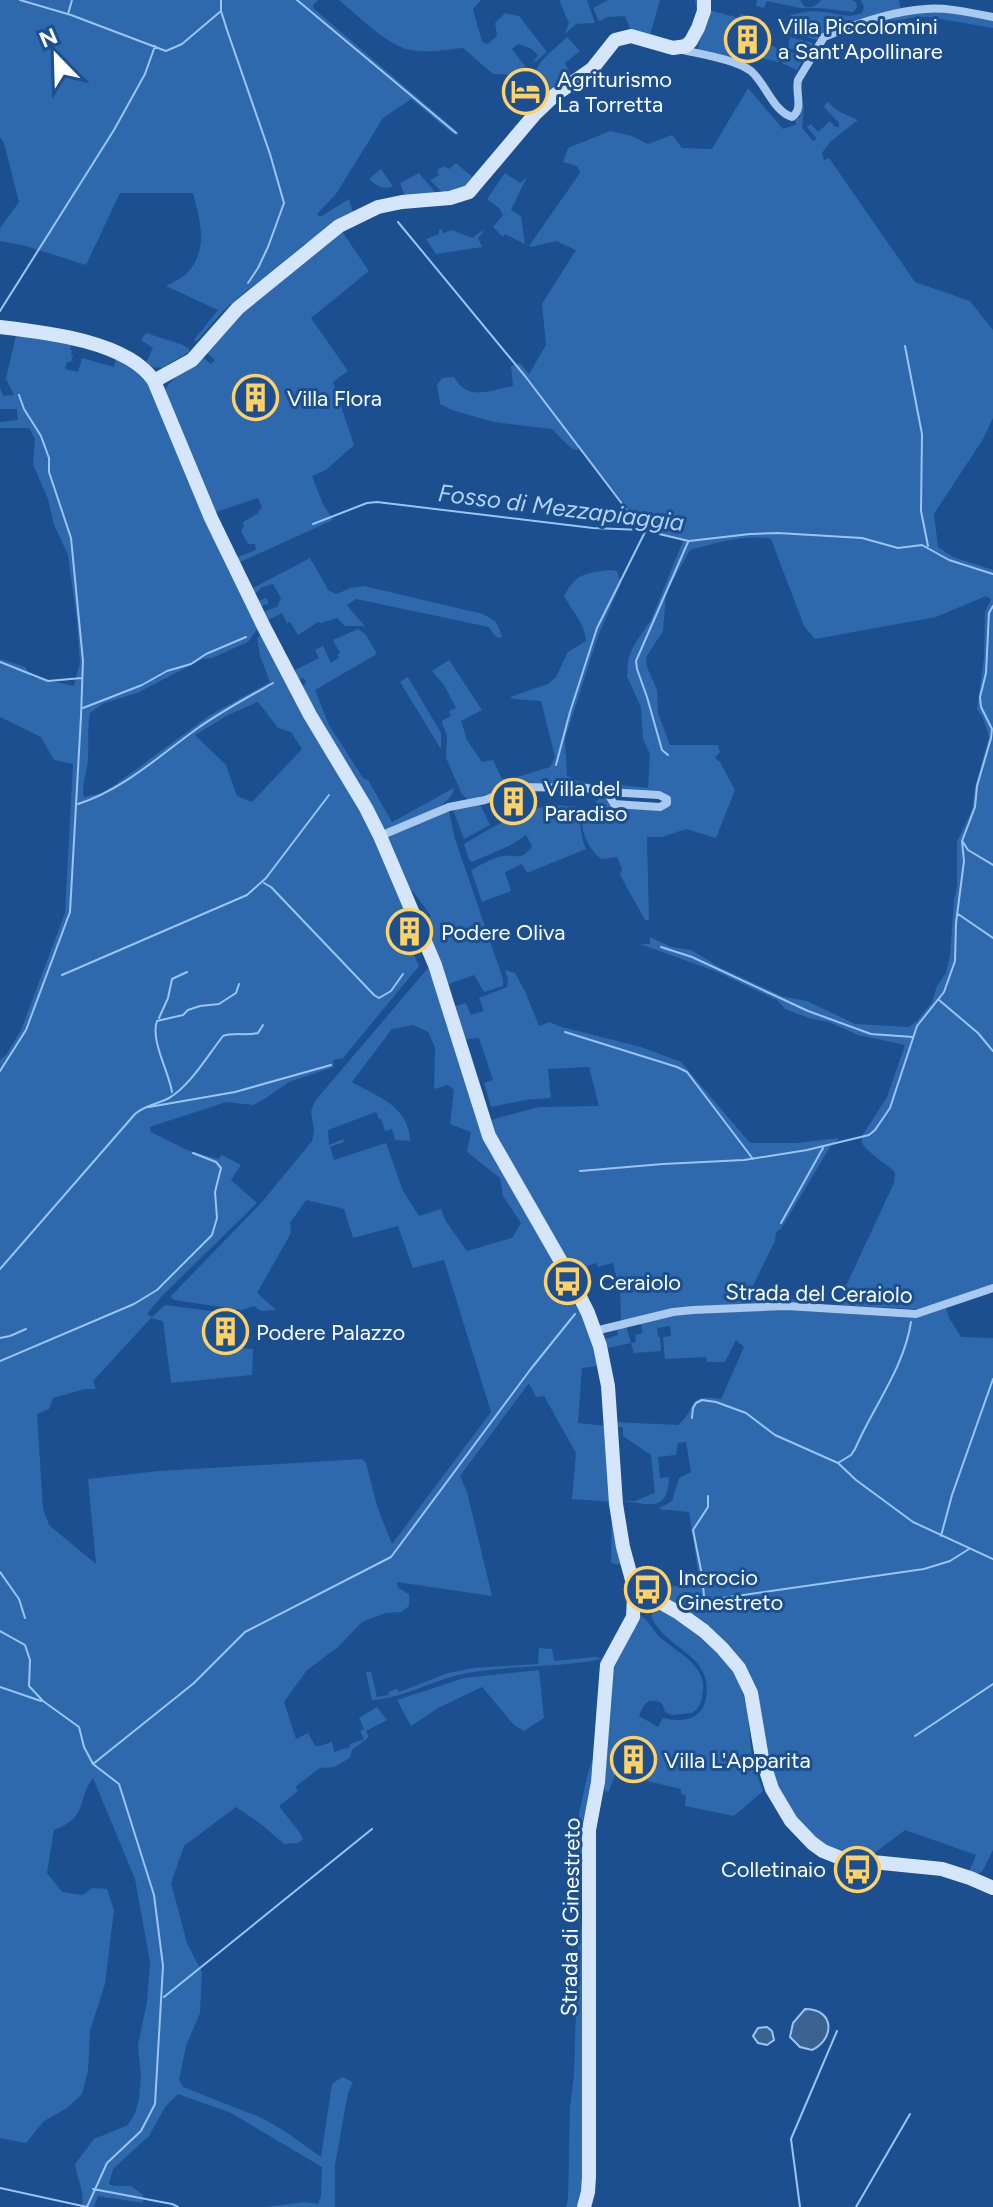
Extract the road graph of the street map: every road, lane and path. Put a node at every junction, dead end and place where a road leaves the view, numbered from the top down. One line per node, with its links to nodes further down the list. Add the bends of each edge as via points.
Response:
1 (704, 0): 3 (main road, via 693,39)
2 (993, 17): 3 (street, via 955,10 910,11 824,37 798,80 799,109 792,117 745,67)
3 (676, 48): 5 (main road, via 634,36 615,40 592,69 535,114 469,192 378,207 339,226 238,308 192,360)
4 (0, 327): 5 (main road, via 109,350 135,362)
5 (154, 381): 7 (main road, via 260,619)
6 (607, 792): 6 (street, via 659,795 667,803 614,804); 7 (street, via 518,787 449,807)
7 (380, 836): 9 (main road, via 435,965 489,1136)
8 (993, 1288): 9 (street, Strada del Ceraiolo, via 916,1314 786,1306 693,1310)
9 (595, 1331): 10 (main road, via 608,1386 620,1530)
10 (637, 1588): 11 (main road, via 693,1623 739,1668 751,1693 770,1784 784,1811 812,1843 847,1860 942,1869); 12 (main road, Strada di Ginestreto, via 632,1620 607,1665 589,1830 589,2183)
11 (993, 1888)
12 (584, 2207)

